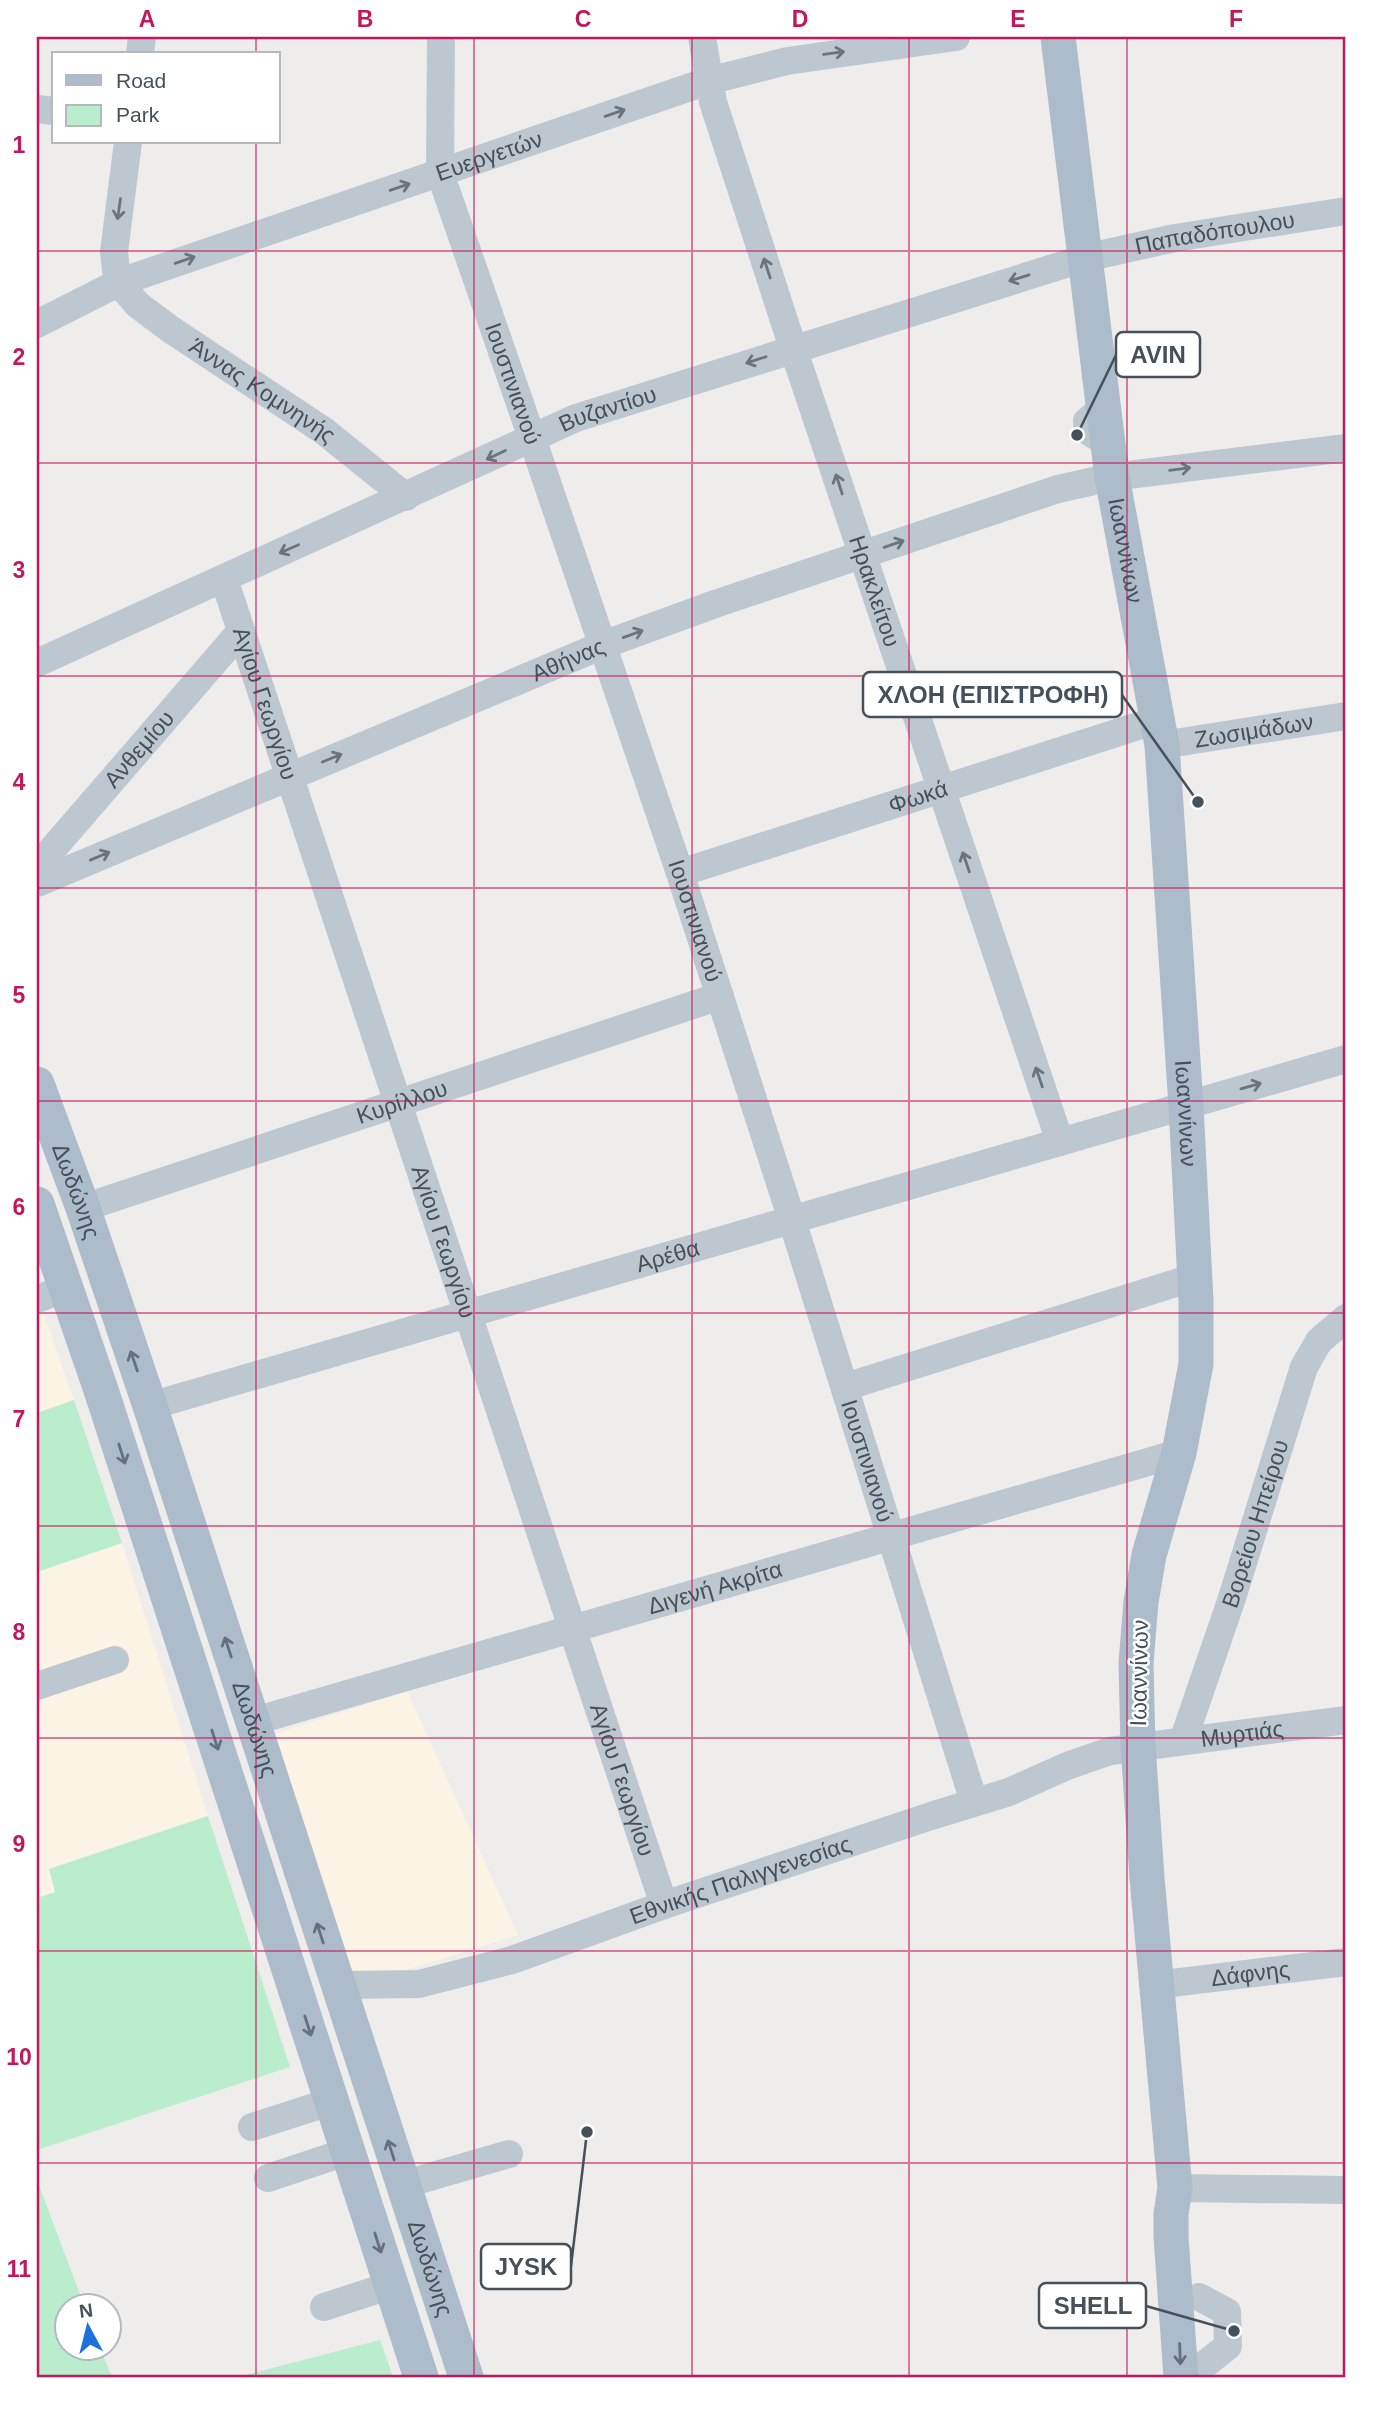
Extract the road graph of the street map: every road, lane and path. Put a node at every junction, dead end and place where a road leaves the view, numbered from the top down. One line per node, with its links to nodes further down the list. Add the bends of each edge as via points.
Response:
1 (441, 37): 7 (street, Ιουστινιανού)
2 (702, 37): 5 (street, Ηρακλείτου)
3 (956, 37): 5 (street, Ευεργετών, one-way to 3, via 787,61)
4 (1058, 37): 9 (main road, Ιωαννίνων)
5 (708, 81): 7 (street, Ευεργετών, one-way to 5); 12 (street, Ηρακλείτου, one-way to 5)
6 (128, 144): 10 (street, one-way to 10, via 114,252)
7 (440, 173): 10 (street, Ευεργετών, one-way to 7); 13 (street, Ιουστινιανού)
8 (1346, 211): 9 (street, Παπαδόπουλου, via 1175,238)
9 (1085, 258): 12 (street, Βυζαντίου, one-way to 12); 15 (main road, Ιωαννίνων)
10 (120, 282): 11 (street, Ευεργετών); 16 (street, Άννας Κομνηνής, via 128,295 159,321 324,431)
11 (37, 324)
12 (793, 348): 13 (street, Βυζαντίου, one-way to 13, via 576,418); 17 (street, Ηρακλείτου, one-way to 12)
13 (533, 438): 16 (street, Βυζαντίου, one-way to 16); 20 (street, Ιουστινιανού)
14 (1346, 448): 15 (street, Αθήνας, one-way to 14)
15 (1110, 461): 17 (street, Αθήνας, one-way to 15, via 1058,489); 23 (main road, Ιωαννίνων)
16 (406, 497): 18 (street, Βυζαντίου, one-way to 18)
17 (862, 554): 20 (street, Αθήνας, one-way to 17); 25 (street, Ηρακλείτου)
18 (224, 579): 19 (street, Αγίου Γεωργίου); 21 (street, Βυζαντίου)
19 (241, 631): 24 (street, Αγίου Γεωργίου); 26 (street, Ανθεμίου)
20 (603, 645): 24 (street, Αθήνας, one-way to 20); 27 (street, Ιουστινιανού)
21 (37, 663)
22 (1346, 716): 23 (street, Ζωσιμάδων)
23 (1159, 732): 25 (street, Φωκά); 33 (main road, Ιωαννίνων)
24 (289, 775): 28 (street, Αθήνας, one-way to 24); 32 (street, Αγίου Γεωργίου)
25 (941, 788): 27 (street, Φωκά); 34 (street, Ηρακλείτου, one-way to 25)
26 (37, 867)
27 (680, 873): 29 (street, Ιουστινιανού)
28 (37, 883)
29 (720, 996): 32 (street, Κυρίλλου); 37 (street, Ιουστινιανού)
30 (1346, 1059): 33 (street, Αρέθα, one-way to 30)
31 (37, 1084): 36 (main road, Δωδώνης)
32 (398, 1103): 36 (street, Κυρίλλου); 40 (street, Αγίου Γεωργίου)
33 (1186, 1106): 34 (street, Αρέθα); 38 (main road, Ιωαννίνων)
34 (1060, 1142): 37 (street, Αρέθα)
35 (37, 1204): 39 (main road, Δωδώνης)
36 (83, 1208): 43 (main road, Δωδώνης, one-way to 36)
37 (792, 1220): 40 (street, Αρέθα); 42 (street, Ιουστινιανού)
38 (1195, 1277): 42 (street); 44 (main road, Ιωαννίνων, via 1196,1364)
39 (51, 1293): 58 (main road, Δωδώνης, one-way to 58)
40 (468, 1314): 43 (street, Αρέθα); 46 (street, Αγίου Γεωργίου)
41 (1346, 1318): 51 (street, Βορείου Ηπείρου, via 1320,1341 1304,1367)
42 (845, 1387): 45 (street, Ιουστινιανού)
43 (150, 1406): 50 (main road, Δωδώνης, one-way to 43)
44 (1179, 1453): 45 (street, Διγενή Ακρίτα); 52 (main road, Ιωαννίνων, via 1149,1555 1141,1602 1136,1663)
45 (891, 1536): 46 (street, Διγενή Ακρίτα); 53 (street, Ιουστινιανού)
46 (573, 1629): 50 (street, Διγενή Ακρίτα); 54 (street, Αγίου Γεωργίου)
47 (115, 1660): 48 (street)
48 (37, 1686)
49 (1346, 1720): 51 (street, Μυρτιάς)
50 (251, 1722): 56 (main road, Δωδώνης, one-way to 50)
51 (1183, 1741): 52 (street, Μυρτιάς)
52 (1138, 1746): 53 (street, Εθνικής Παλιγγενεσίας, via 1092,1756 1018,1789); 57 (main road, Ιωαννίνων)
53 (974, 1802): 54 (street, Εθνικής Παλιγγενεσίας)
54 (664, 1905): 56 (street, Εθνικής Παλιγγενεσίας, via 454,1976 402,1986)
55 (1346, 1962): 57 (street, Δάφνης)
56 (337, 1985): 63 (main road, Δωδώνης, one-way to 56)
57 (1155, 1985): 64 (main road, Ιωαννίνων)
58 (332, 2101): 59 (street); 60 (main road, Δωδώνης)
59 (252, 2127)
60 (349, 2151): 62 (street); 66 (main road, Δωδώνης, one-way to 66)
61 (509, 2154): 63 (street)
62 (268, 2178)
63 (402, 2185): 70 (main road, Δωδώνης)
64 (1175, 2189): 65 (street); 68 (main road, one-way to 68, via 1171,2237); 68 (main road, via 1192,2232 1199,2297)
65 (1346, 2190)
66 (391, 2285): 67 (street); 69 (main road, Δωδώνης)
67 (324, 2307)
68 (1197, 2373)
69 (421, 2377)
70 (466, 2377)

